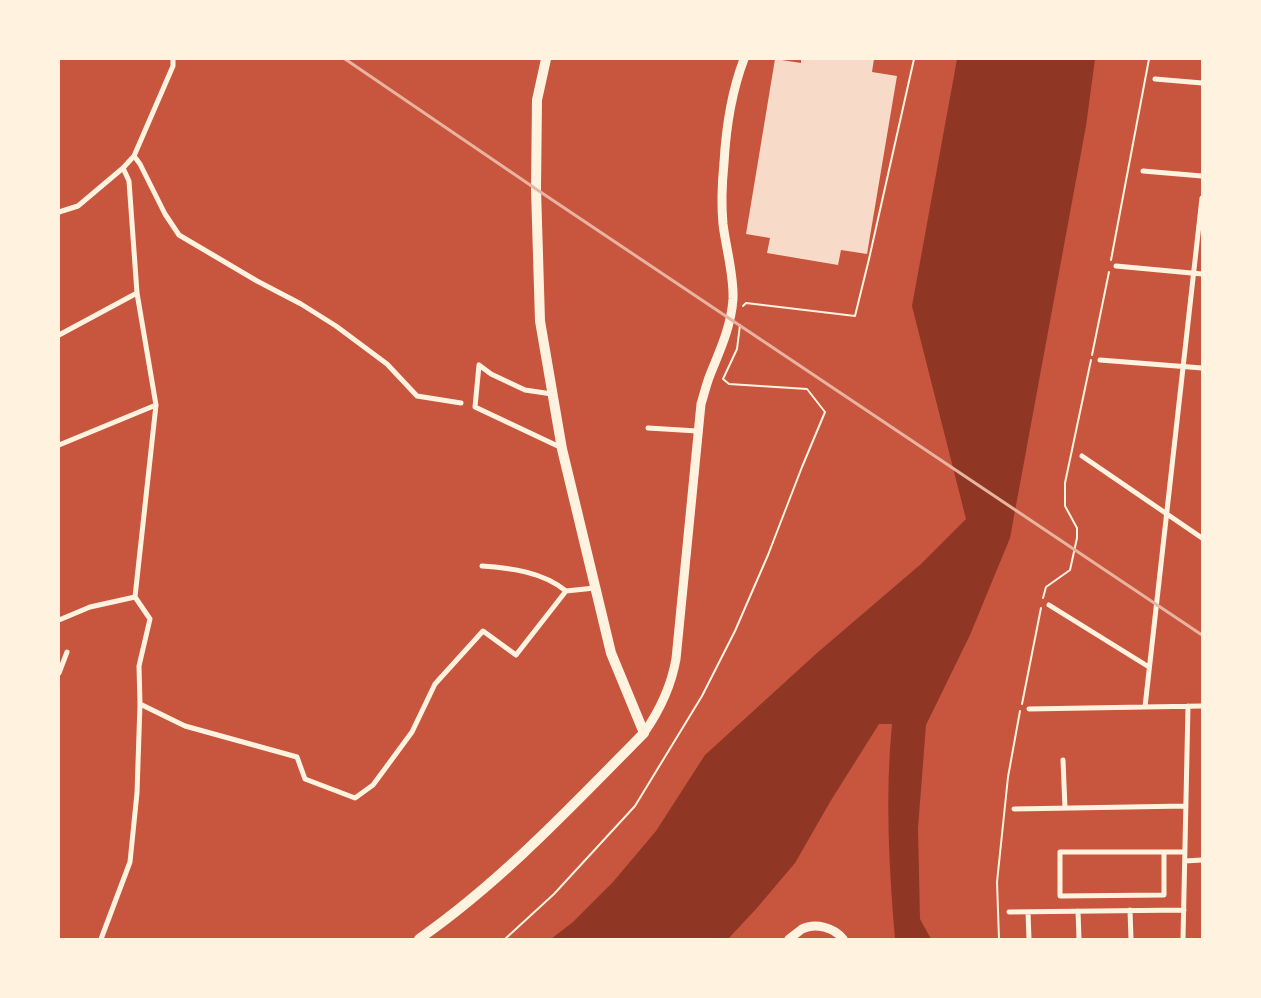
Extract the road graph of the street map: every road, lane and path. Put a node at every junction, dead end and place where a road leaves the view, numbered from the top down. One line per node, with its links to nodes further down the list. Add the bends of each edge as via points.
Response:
1 (173, 59): 8 (street, via 173,66)
2 (546, 59): 25 (main road, via 537,100 536,189 540,321)
3 (744, 59): 29 (street, via 729,110 722,190 724,233 732,276 732,312 726,338 701,404)
4 (914, 59): 19 (path, via 855,316 746,303)
5 (1149, 59): 14 (path)
6 (1155, 79): 7 (street)
7 (1202, 83)
8 (134, 156): 9 (street); 26 (street, via 179,235 336,326 388,364 417,396)
9 (123, 168): 13 (street, via 78,206); 18 (street, via 129,181)
10 (1143, 171): 11 (street)
11 (1202, 176)
12 (1202, 198): 16 (street)
13 (59, 212)
14 (1113, 264): 16 (street)
15 (1109, 271): 68 (path, via 1065,483 1065,506 1076,528 1077,538 1070,570 1046,587 1008,777 997,882)
16 (1193, 274): 17 (street); 23 (street)
17 (1202, 274)
18 (137, 293): 21 (street); 27 (street)
19 (741, 308)
20 (740, 324): 65 (path, via 737,349 723,378 729,384 807,389 826,412 739,623 702,696 635,806 554,894)
21 (59, 335)
22 (1100, 360): 23 (street)
23 (1183, 366): 24 (street); 33 (street)
24 (1202, 368)
25 (553, 394): 31 (main road); 31 (street, via 525,390 479,365 475,406)
26 (461, 403)
27 (156, 405): 30 (street); 38 (street)
28 (648, 428): 29 (street)
29 (698, 431): 49 (street, via 672,678 662,704)
30 (59, 446)
31 (562, 448): 36 (main road)
32 (1082, 456): 33 (street)
33 (1166, 512): 34 (street); 42 (street)
34 (1202, 538)
35 (482, 566): 37 (street, via 508,567 557,584)
36 (595, 588): 37 (street); 49 (main road, via 610,653)
37 (566, 591): 44 (street, via 516,655 484,631 435,684 412,732 373,785 355,798 305,779 297,757 185,726)
38 (135, 598): 40 (street, via 90,606); 44 (street, via 150,619 139,666)
39 (1049, 605): 42 (street)
40 (59, 620)
41 (67, 652): 43 (street)
42 (1149, 667): 47 (street)
43 (59, 673)
44 (140, 704): 63 (street, via 137,793 130,862)
45 (1188, 706): 46 (street); 47 (street); 51 (street)
46 (1202, 706)
47 (1145, 707): 48 (street)
48 (1029, 709)
49 (644, 733): 64 (main road, via 475,897)
50 (1063, 760): 52 (street)
51 (1186, 806): 52 (street); 55 (street)
52 (1065, 808): 53 (street)
53 (1014, 809)
54 (1164, 852): 55 (street, via 1164,895 1060,896 1060,852)
55 (1185, 852): 57 (street)
56 (1202, 860): 57 (street)
57 (1185, 861): 59 (street)
58 (1130, 910): 59 (street); 60 (street); 71 (street)
59 (1184, 910): 72 (street)
60 (1078, 911): 62 (street); 70 (street)
61 (1009, 912): 62 (street)
62 (1028, 912): 69 (street)
63 (101, 939)
64 (419, 939)
65 (505, 939)
66 (789, 939): 67 (street, via 804,928 818,927 838,933)
67 (843, 939)
68 (998, 939)
69 (1029, 939)
70 (1079, 939)
71 (1131, 939)
72 (1183, 939)

